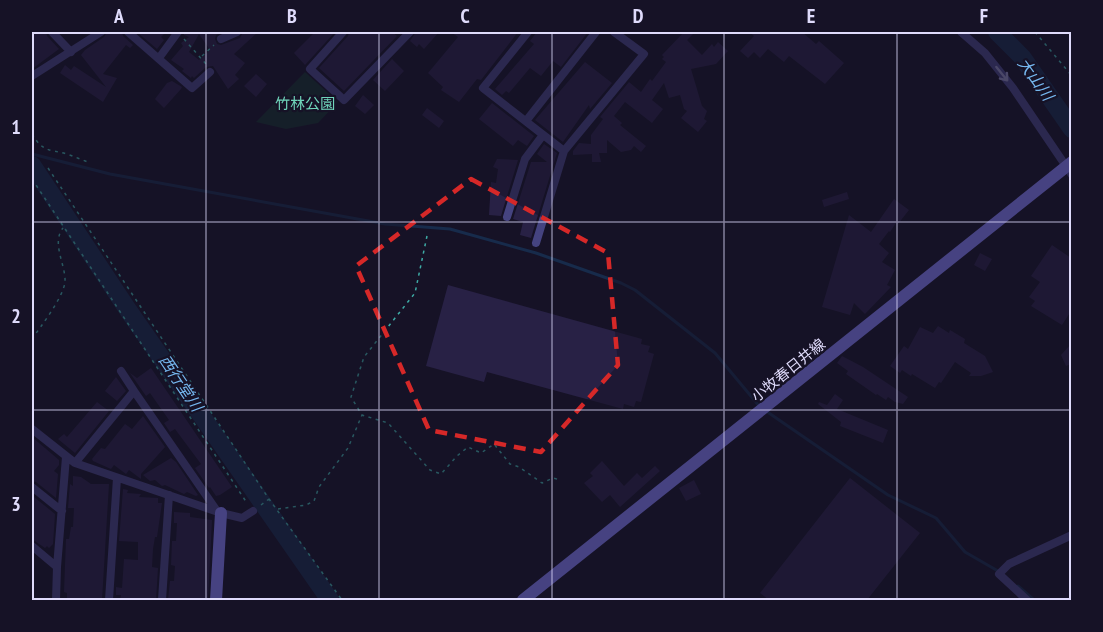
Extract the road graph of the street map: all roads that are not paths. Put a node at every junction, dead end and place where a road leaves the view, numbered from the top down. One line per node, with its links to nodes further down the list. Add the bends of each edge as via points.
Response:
1 (52, 32): 13 (street)
2 (100, 32): 13 (street)
3 (128, 32): 14 (street)
4 (178, 32): 14 (street)
5 (237, 32): 12 (street)
6 (343, 32): 11 (street, via 310,69 344,100)
7 (528, 32): 17 (street, via 483,88)
8 (596, 32): 17 (street)
9 (614, 32): 19 (street, via 644,54)
10 (962, 32): 20 (street, one-way to 20, via 1013,88)
11 (405, 33)
12 (221, 39)
13 (71, 52): 16 (street)
14 (159, 58): 15 (street, via 192,88)
15 (210, 72)
16 (32, 76)
17 (525, 121): 18 (street)
18 (543, 135): 19 (street); 21 (street, via 525,159)
19 (564, 151): 22 (street)
20 (1069, 167): 41 (main road, 小牧春日井線)
21 (507, 217)
22 (536, 243)
23 (122, 371): 24 (street)
24 (134, 391): 27 (street); 33 (street)
25 (32, 429): 26 (street)
26 (66, 456): 27 (street); 31 (street)
27 (75, 463): 28 (street)
28 (117, 478): 30 (street); 38 (street)
29 (32, 487): 31 (street)
30 (170, 495): 33 (street); 39 (street)
31 (62, 511): 36 (street)
32 (253, 511): 33 (street, via 242,518)
33 (219, 512): 40 (main road)
34 (1071, 535): 42 (street, via 1009,564 999,574)
35 (32, 546): 36 (street)
36 (57, 567): 37 (street)
37 (56, 600)
38 (109, 600)
39 (162, 600)
40 (216, 600)
41 (523, 600)
42 (1027, 600)

